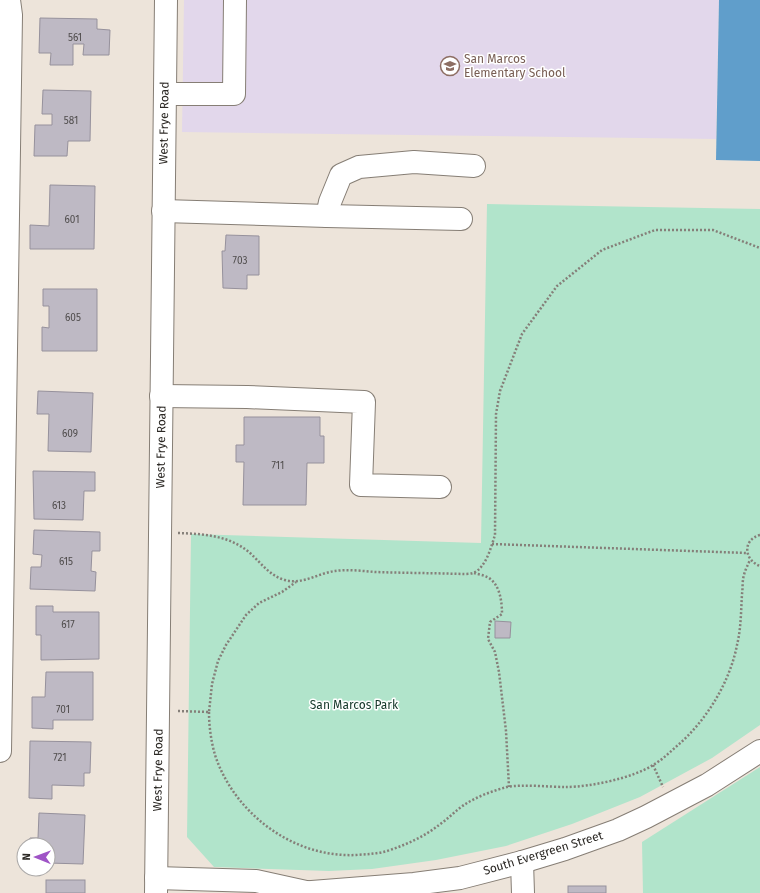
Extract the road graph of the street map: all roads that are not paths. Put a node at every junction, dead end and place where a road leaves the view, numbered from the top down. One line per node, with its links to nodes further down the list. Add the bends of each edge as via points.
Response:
1 (9, 0): 11 (street, via 11,14)
2 (166, 0): 4 (street, West Frye Road)
3 (235, 0): 4 (street, via 234,94)
4 (164, 94): 6 (street, West Frye Road)
5 (474, 166): 7 (street, via 414,162 359,167 341,175)
6 (163, 211): 7 (street); 9 (street, West Frye Road)
7 (327, 216): 8 (street)
8 (461, 219)
9 (162, 396): 10 (street, via 364,402 361,485); 14 (street, West Frye Road)
10 (440, 487)
11 (0, 751)
12 (760, 751): 13 (street, South Evergreen Street, via 708,785 646,817 566,849)
13 (522, 862): 15 (street, South Evergreen Street, via 460,878); 16 (street)
14 (156, 886): 15 (street, South Evergreen Street, via 256,881)
15 (304, 893)
16 (523, 893)

